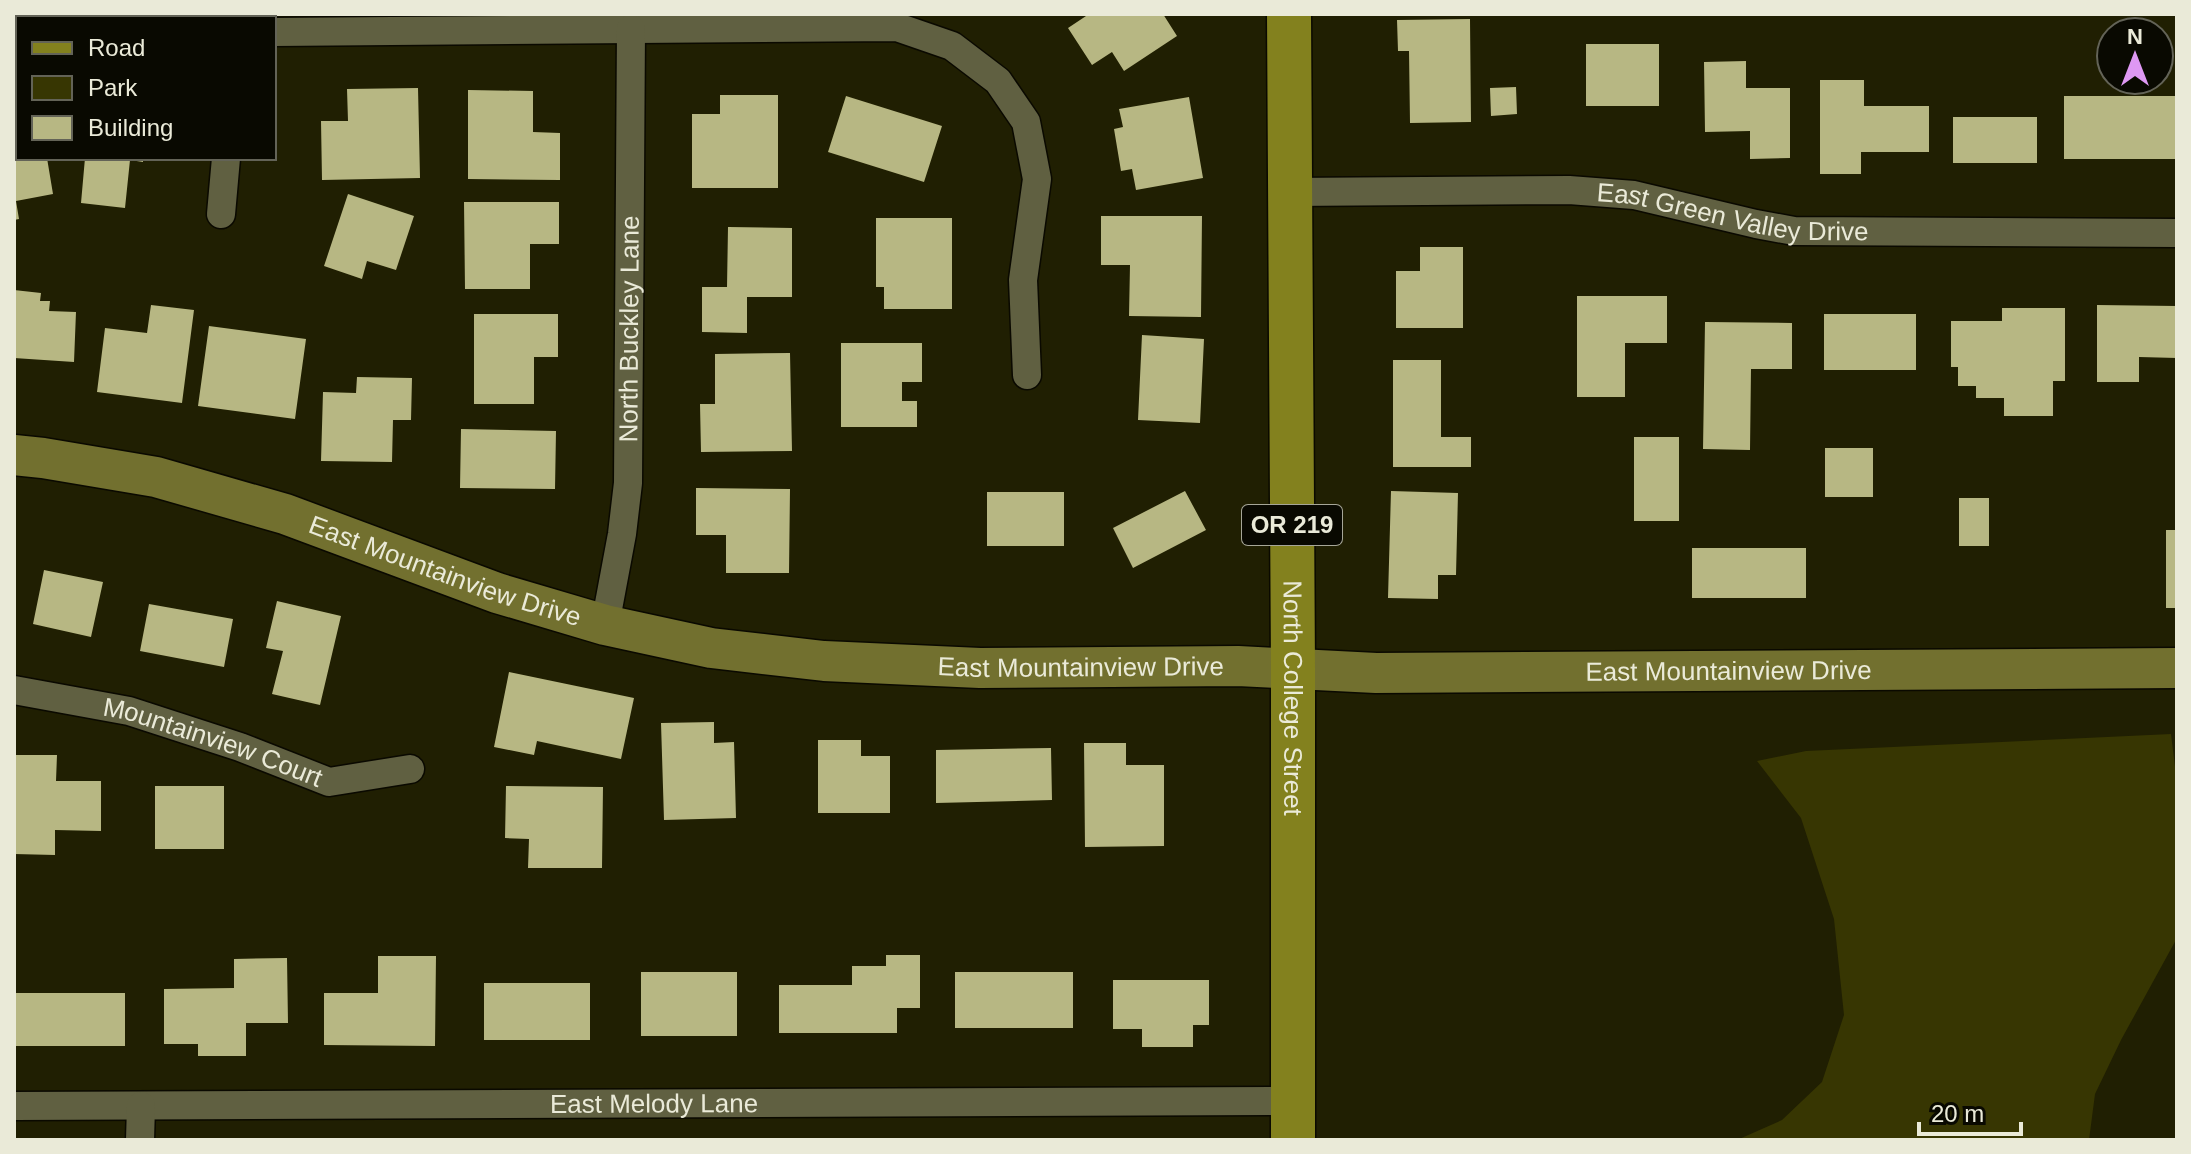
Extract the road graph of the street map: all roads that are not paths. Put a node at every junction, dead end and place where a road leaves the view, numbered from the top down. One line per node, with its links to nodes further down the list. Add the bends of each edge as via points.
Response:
1 (1289, 14): 5 (main road, North College Street / OR 219)
2 (631, 29): 3 (street); 8 (street, via 897,27 952,46 998,81 1026,122 1037,179 1023,280); 10 (street, North Buckley Lane, via 628,483)
3 (276, 32)
4 (226, 160): 6 (street)
5 (1289, 192): 7 (street, East Green Valley Drive, via 1569,190 1634,195 1794,231); 12 (main road, North College Street / OR 219)
6 (221, 214)
7 (2177, 233)
8 (1027, 375)
9 (14, 455): 10 (street, East Mountainview Drive, via 156,477 285,514 497,593)
10 (605, 625): 12 (street, East Mountainview Drive, via 711,648 824,661 980,668)
11 (2177, 668): 12 (street, East Mountainview Drive, via 1376,673)
12 (1293, 669): 17 (main road, North College Street / OR 219)
13 (14, 690): 14 (street, Mountainview Court, via 129,711 329,782)
14 (410, 769)
15 (14, 1106): 16 (street, East Melody Lane)
16 (141, 1106): 17 (street, East Melody Lane); 18 (street)
17 (1293, 1121)
18 (140, 1140)

